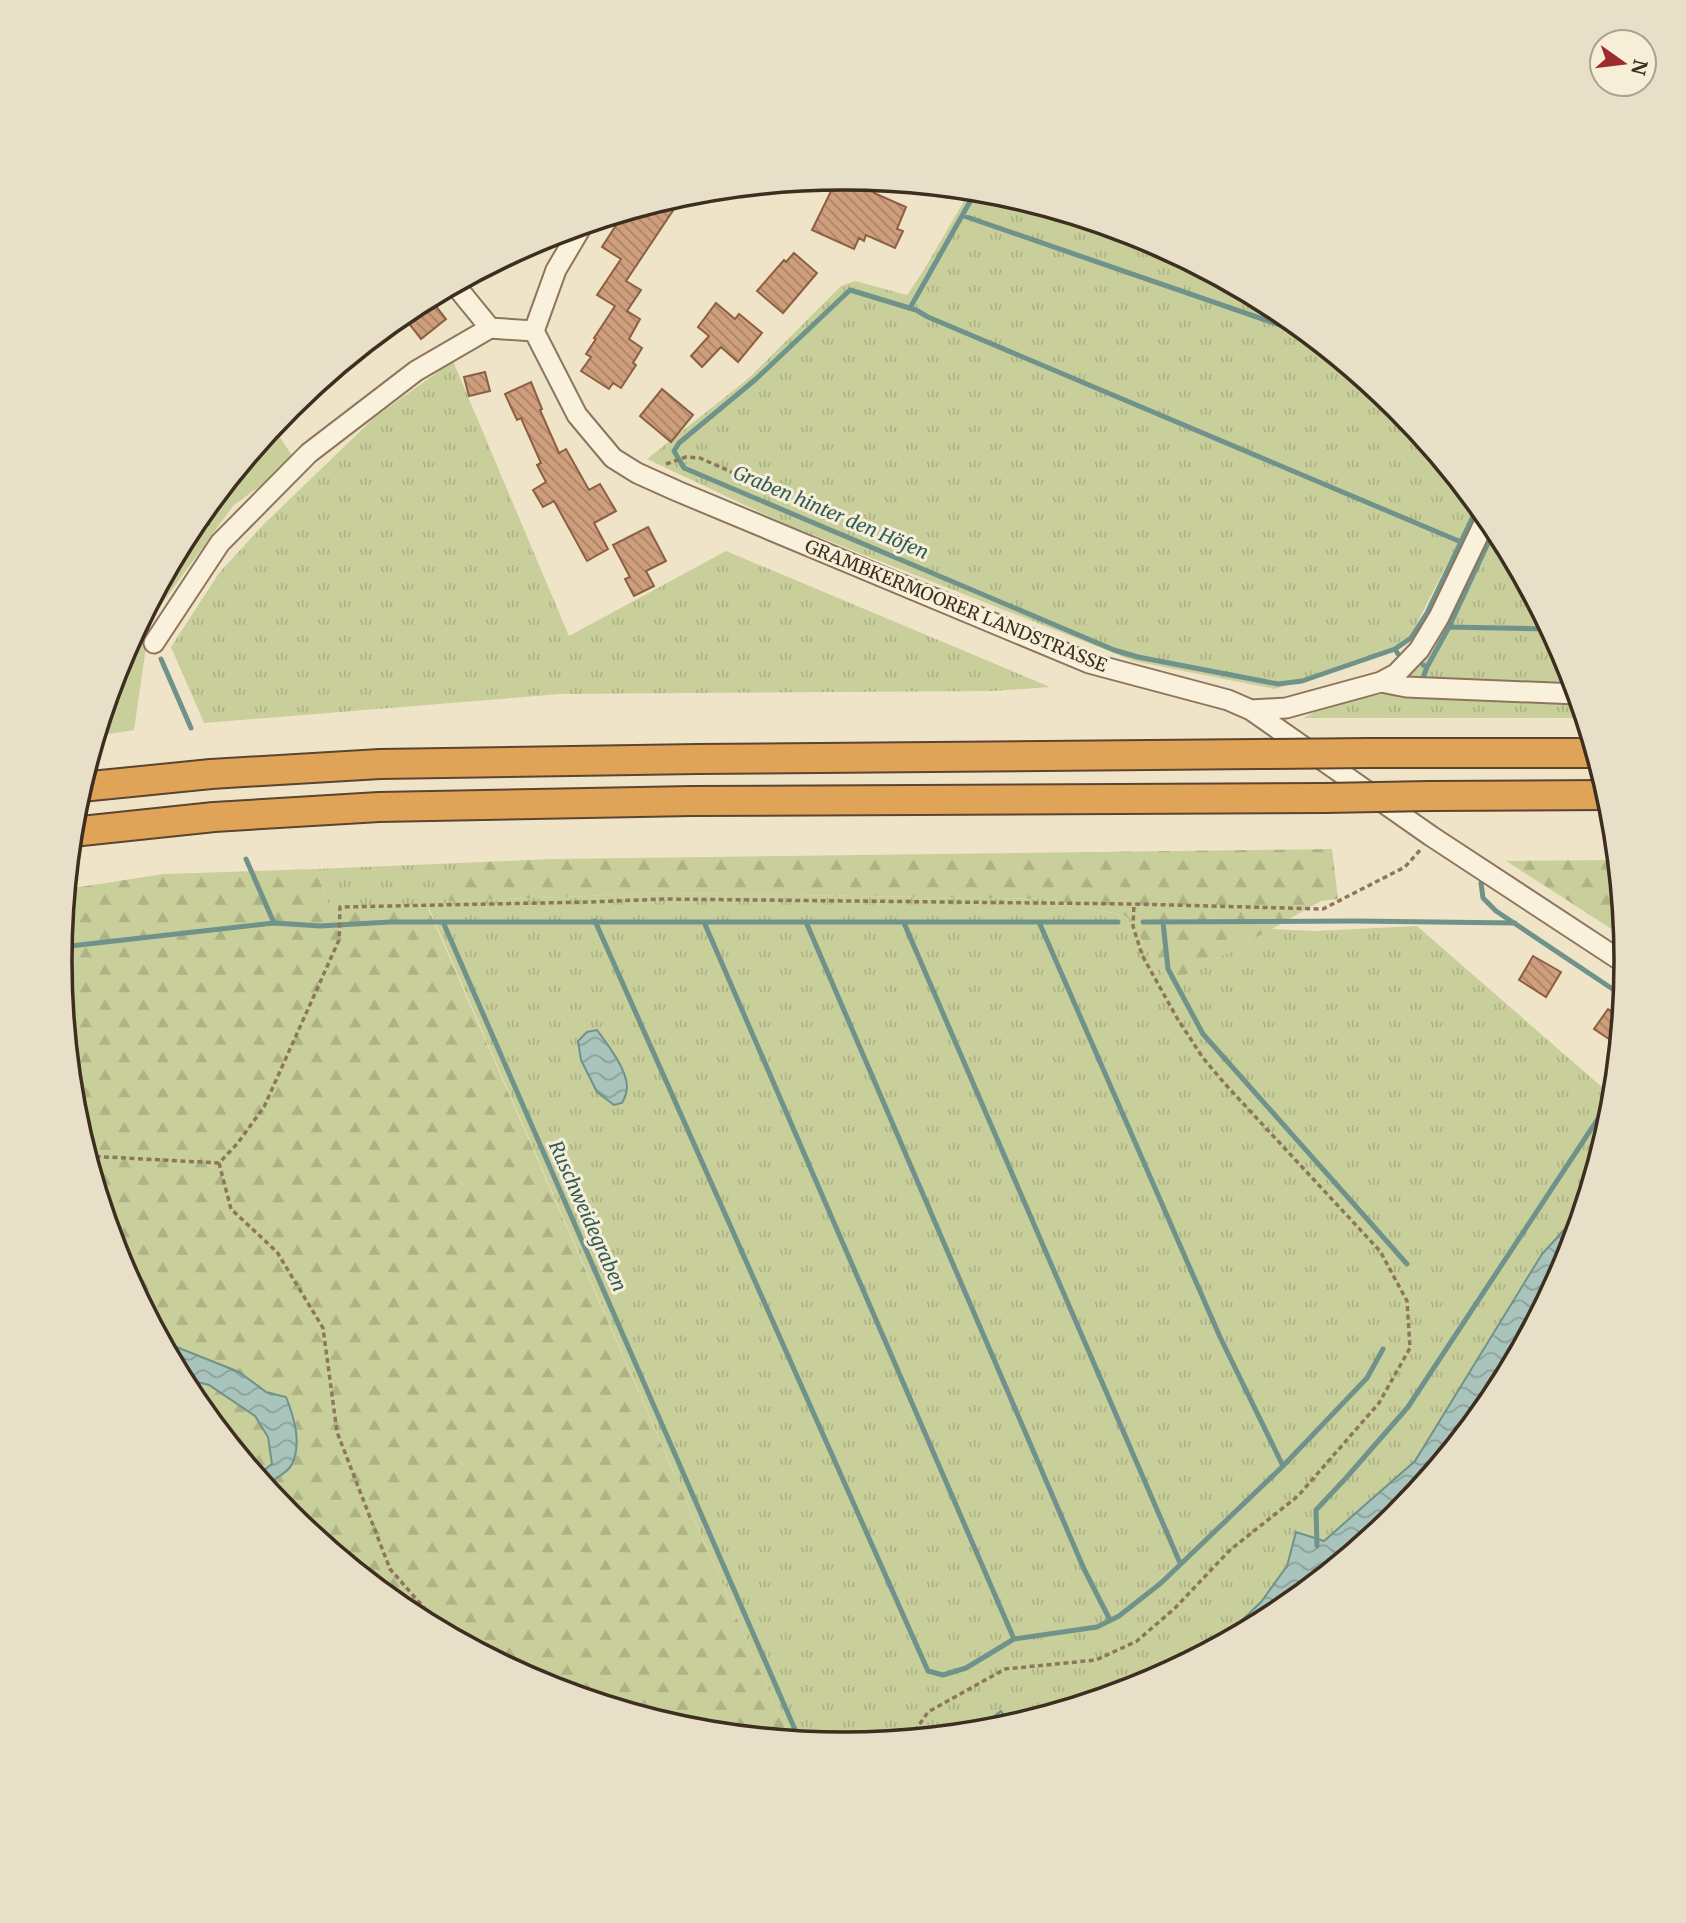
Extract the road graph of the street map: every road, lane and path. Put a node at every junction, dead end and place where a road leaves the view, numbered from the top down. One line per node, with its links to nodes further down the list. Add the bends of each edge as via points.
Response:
1 (574, 239): 4 (street, via 556,270)
2 (461, 292): 3 (street)
3 (490, 328): 4 (street); 8 (street, via 416,371 309,453 220,543)
4 (534, 331): 11 (street, GRAMBKERMOORER LANDSTRASSE, via 577,415 613,458 638,473 1089,663)
5 (674, 461): 6 (path, via 700,458)
6 (767, 488)
7 (1481, 529): 9 (street, via 1419,650 1396,674)
8 (154, 643)
9 (1381, 681): 10 (street, via 1406,687); 11 (street, via 1286,708)
10 (1566, 693)
11 (1251, 710): 16 (street, GRAMBKERMOORER LANDSTRASSE)
12 (1585, 753): 13 (highway, bridge, via 380,764)
13 (93, 786)
14 (1595, 795): 15 (highway, bridge, via 379,807)
15 (83, 831)
16 (1432, 836): 17 (path, via 1405,867 1323,909); 18 (street, GRAMBKERMOORER LANDSTRASSE)
17 (1134, 904): 20 (path, via 664,899 340,907 339,940 264,1107); 22 (path, via 1133,926 1142,955 1203,1058 1380,1251 1407,1301 1410,1348 1379,1403 1297,1496 1230,1550 1136,1641 1096,1660 1005,1669 928,1712)
18 (1614, 956)
19 (97, 1157): 20 (path)
20 (219, 1163): 21 (path, via 231,1209 277,1252 323,1328 337,1432 390,1569)
21 (426, 1610)
22 (916, 1729)

